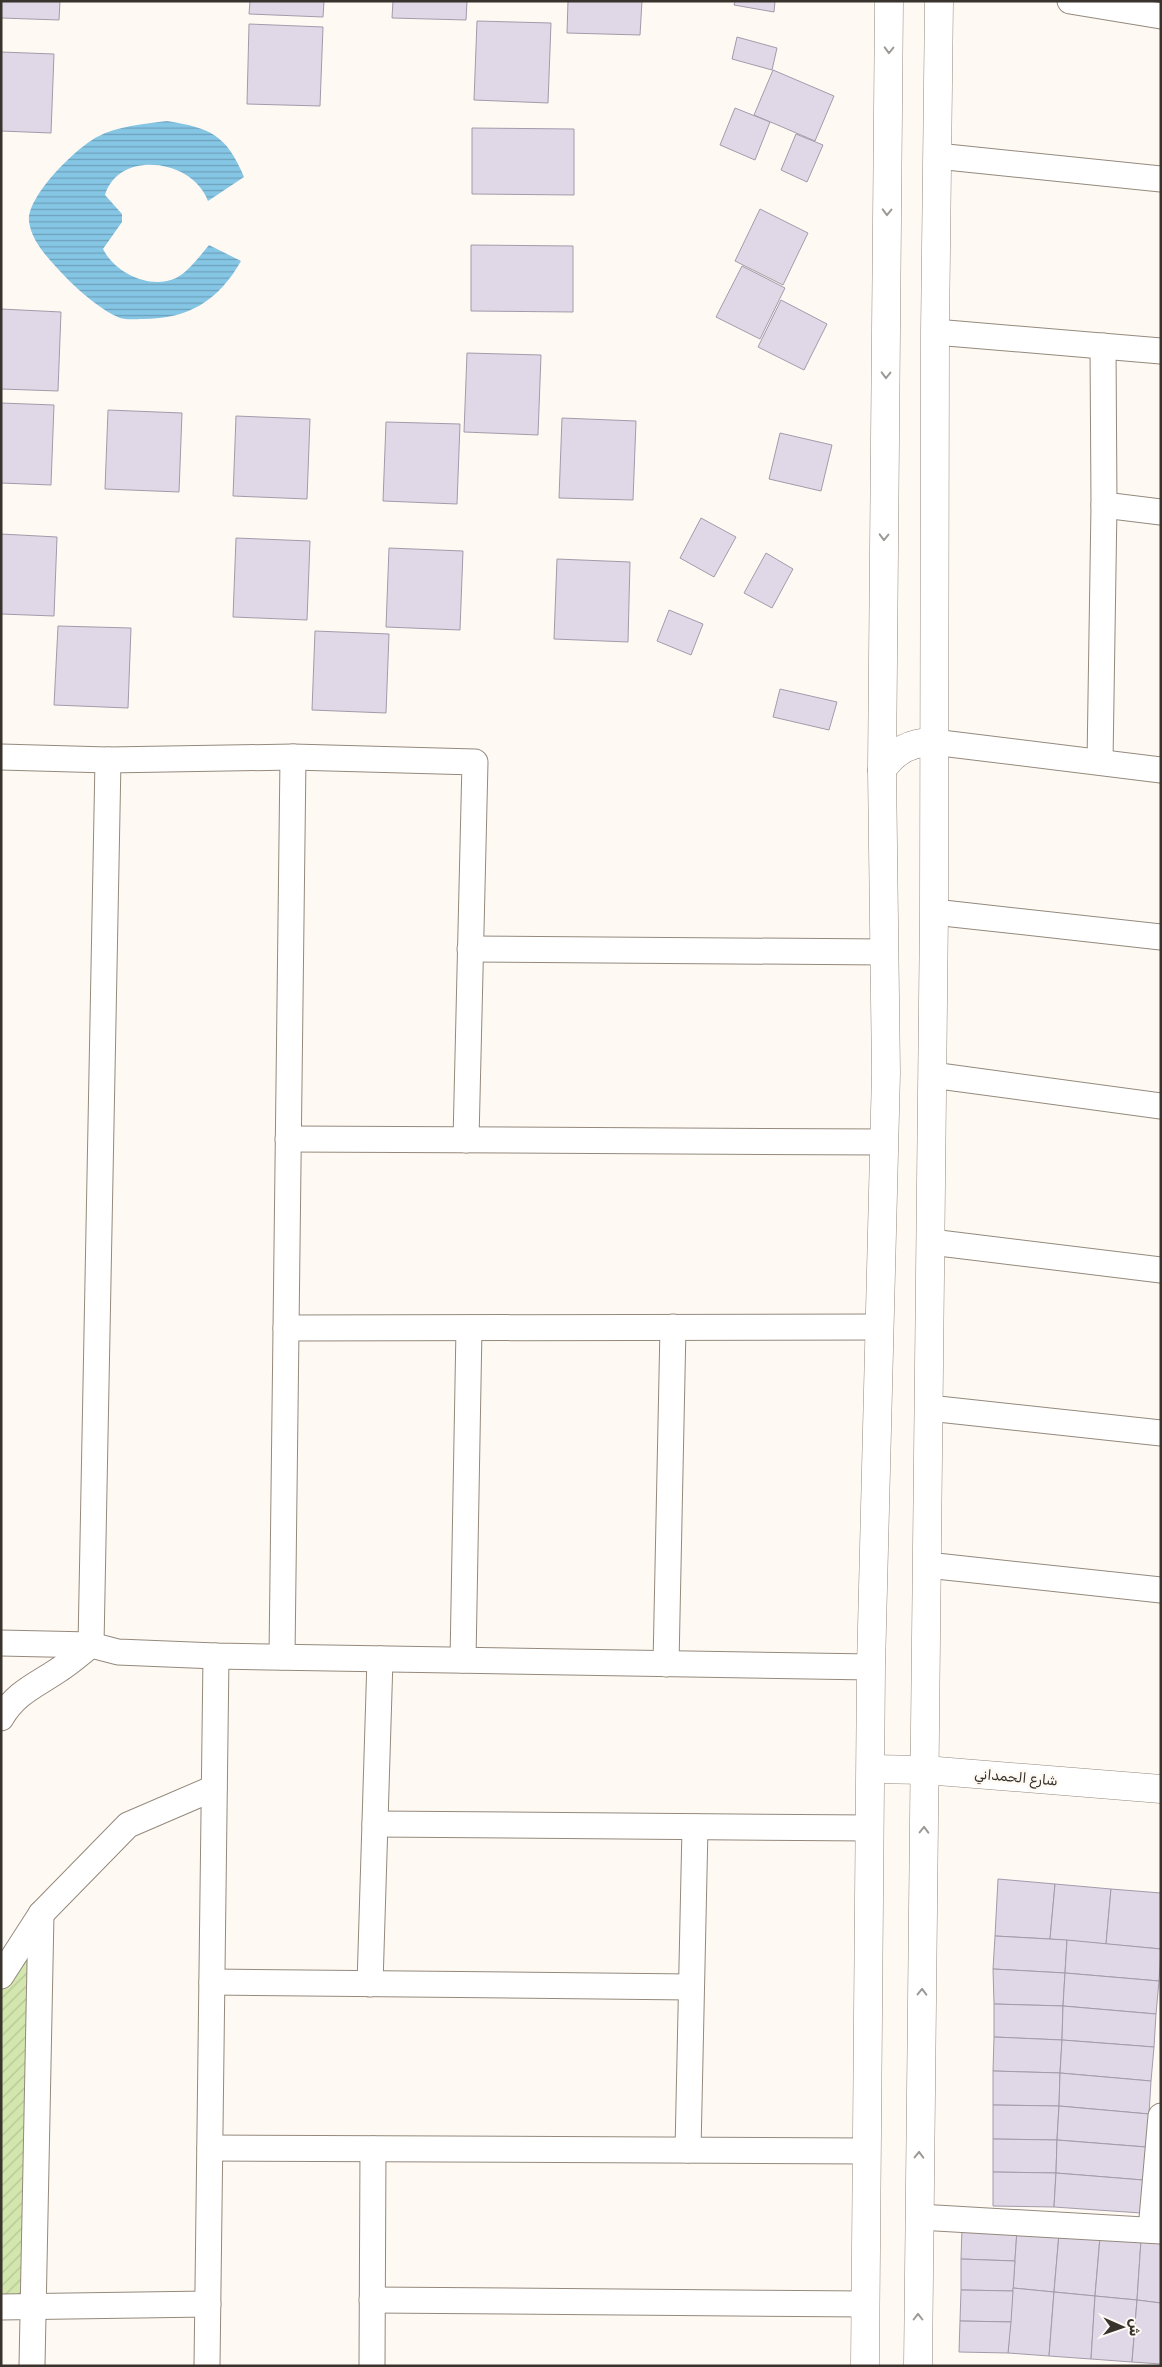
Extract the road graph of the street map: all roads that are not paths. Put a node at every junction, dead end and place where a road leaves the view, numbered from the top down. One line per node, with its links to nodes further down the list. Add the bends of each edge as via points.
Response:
1 (889, 1): 18 (street, one-way to 18)
2 (939, 1): 6 (street)
3 (1070, 1): 4 (street)
4 (1105, 4): 5 (street)
5 (1161, 16)
6 (937, 156): 7 (street); 8 (street)
7 (1161, 179)
8 (935, 332): 9 (street); 13 (street)
9 (1103, 346): 10 (street); 11 (street)
10 (1161, 351)
11 (1104, 504): 12 (street); 17 (street)
12 (1161, 512)
13 (933, 742): 17 (street); 18 (street, via 903,748 887,761); 20 (street)
14 (1, 757): 16 (street)
15 (293, 757): 16 (street); 22 (street, via 475,762); 26 (street)
16 (108, 760): 40 (street)
17 (1100, 762): 19 (street)
18 (882, 770): 23 (street)
19 (1161, 770)
20 (934, 912): 21 (street); 24 (street)
21 (1161, 937)
22 (470, 949): 23 (street); 27 (street)
23 (884, 952): 28 (street)
24 (932, 1075): 25 (street); 29 (street)
25 (1161, 1106)
26 (288, 1139): 27 (street); 33 (street)
27 (466, 1140): 28 (street)
28 (884, 1142): 32 (street)
29 (930, 1242): 30 (street); 35 (street)
30 (1161, 1270)
31 (673, 1327): 32 (street); 34 (street); 45 (street)
32 (880, 1327): 46 (street)
33 (286, 1328): 34 (street); 42 (street)
34 (469, 1328): 44 (street)
35 (929, 1408): 36 (street); 37 (street)
36 (1161, 1433)
37 (927, 1566): 38 (street); 49 (street)
38 (1161, 1590)
39 (1, 1644): 40 (street)
40 (91, 1645): 41 (street, via 118,1652); 47 (street, via 61,1669 27,1688)
41 (216, 1656): 42 (street); 50 (street)
42 (282, 1657): 43 (street)
43 (380, 1659): 44 (street); 52 (street)
44 (463, 1660): 45 (street)
45 (666, 1664): 46 (street)
46 (872, 1667): 48 (street)
47 (1, 1718)
48 (871, 1769): 49 (street, شارع الحمداني); 54 (street)
49 (925, 1770): 51 (street, شارع الحمداني); 65 (street, one-way to 49)
50 (214, 1788): 55 (street, via 128,1825); 57 (street)
51 (1161, 1789)
52 (374, 1824): 53 (street); 58 (street)
53 (695, 1827): 54 (street); 59 (street)
54 (870, 1828): 64 (street)
55 (41, 1914): 56 (street); 70 (street)
56 (1, 1976)
57 (212, 1982): 58 (street); 61 (street)
58 (370, 1984): 59 (street)
59 (691, 1987): 63 (street)
60 (1161, 2116): 66 (street)
61 (210, 2148): 62 (street); 68 (street)
62 (373, 2149): 63 (street); 67 (street)
63 (688, 2150): 64 (street)
64 (867, 2151): 69 (street)
65 (919, 2217): 66 (street); 76 (street, one-way to 65)
66 (1156, 2230)
67 (372, 2300): 69 (street); 74 (street)
68 (208, 2304): 70 (street); 73 (street)
69 (866, 2304): 75 (street)
70 (33, 2306): 71 (street); 72 (street)
71 (1, 2307)
72 (32, 2366)
73 (207, 2366)
74 (372, 2366)
75 (865, 2366)
76 (918, 2366)

